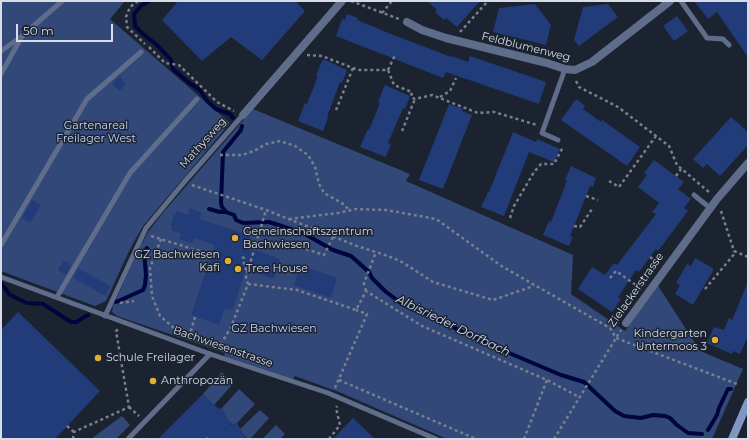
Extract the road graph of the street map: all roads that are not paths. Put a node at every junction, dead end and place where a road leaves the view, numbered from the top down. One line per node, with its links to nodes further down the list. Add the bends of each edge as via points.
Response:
1 (62, 1): 6 (lane)
2 (342, 1): 13 (street, Mathysweg)
3 (670, 1): 10 (street, Feldblumenweg, via 634,34 592,62 575,70)
4 (681, 1): 7 (lane, via 707,38 723,39)
5 (407, 22): 10 (street, Feldblumenweg, via 453,40)
6 (21, 37): 8 (lane); 11 (lane)
7 (729, 45)
8 (1, 51)
9 (141, 52): 18 (lane, via 87,99)
10 (565, 69): 14 (lane, via 542,133)
11 (1, 74)
12 (197, 100): 20 (lane, via 130,173)
13 (243, 115): 21 (lane, Mathysweg, via 146,228)
14 (558, 140)
15 (748, 163): 17 (street, Zielackerstrasse)
16 (694, 195): 17 (lane)
17 (710, 208): 22 (street, Zielackerstrasse)
18 (1, 245)
19 (1, 277): 20 (lane, Bachwiesenstrasse)
20 (57, 297): 21 (lane, Bachwiesenstrasse)
21 (105, 316): 23 (lane, Bachwiesenstrasse)
22 (626, 323)
23 (210, 354): 25 (lane); 26 (lane, Bachwiesenstrasse, via 332,395)
24 (748, 402): 27 (street)
25 (128, 439)
26 (436, 439)
27 (732, 439)

